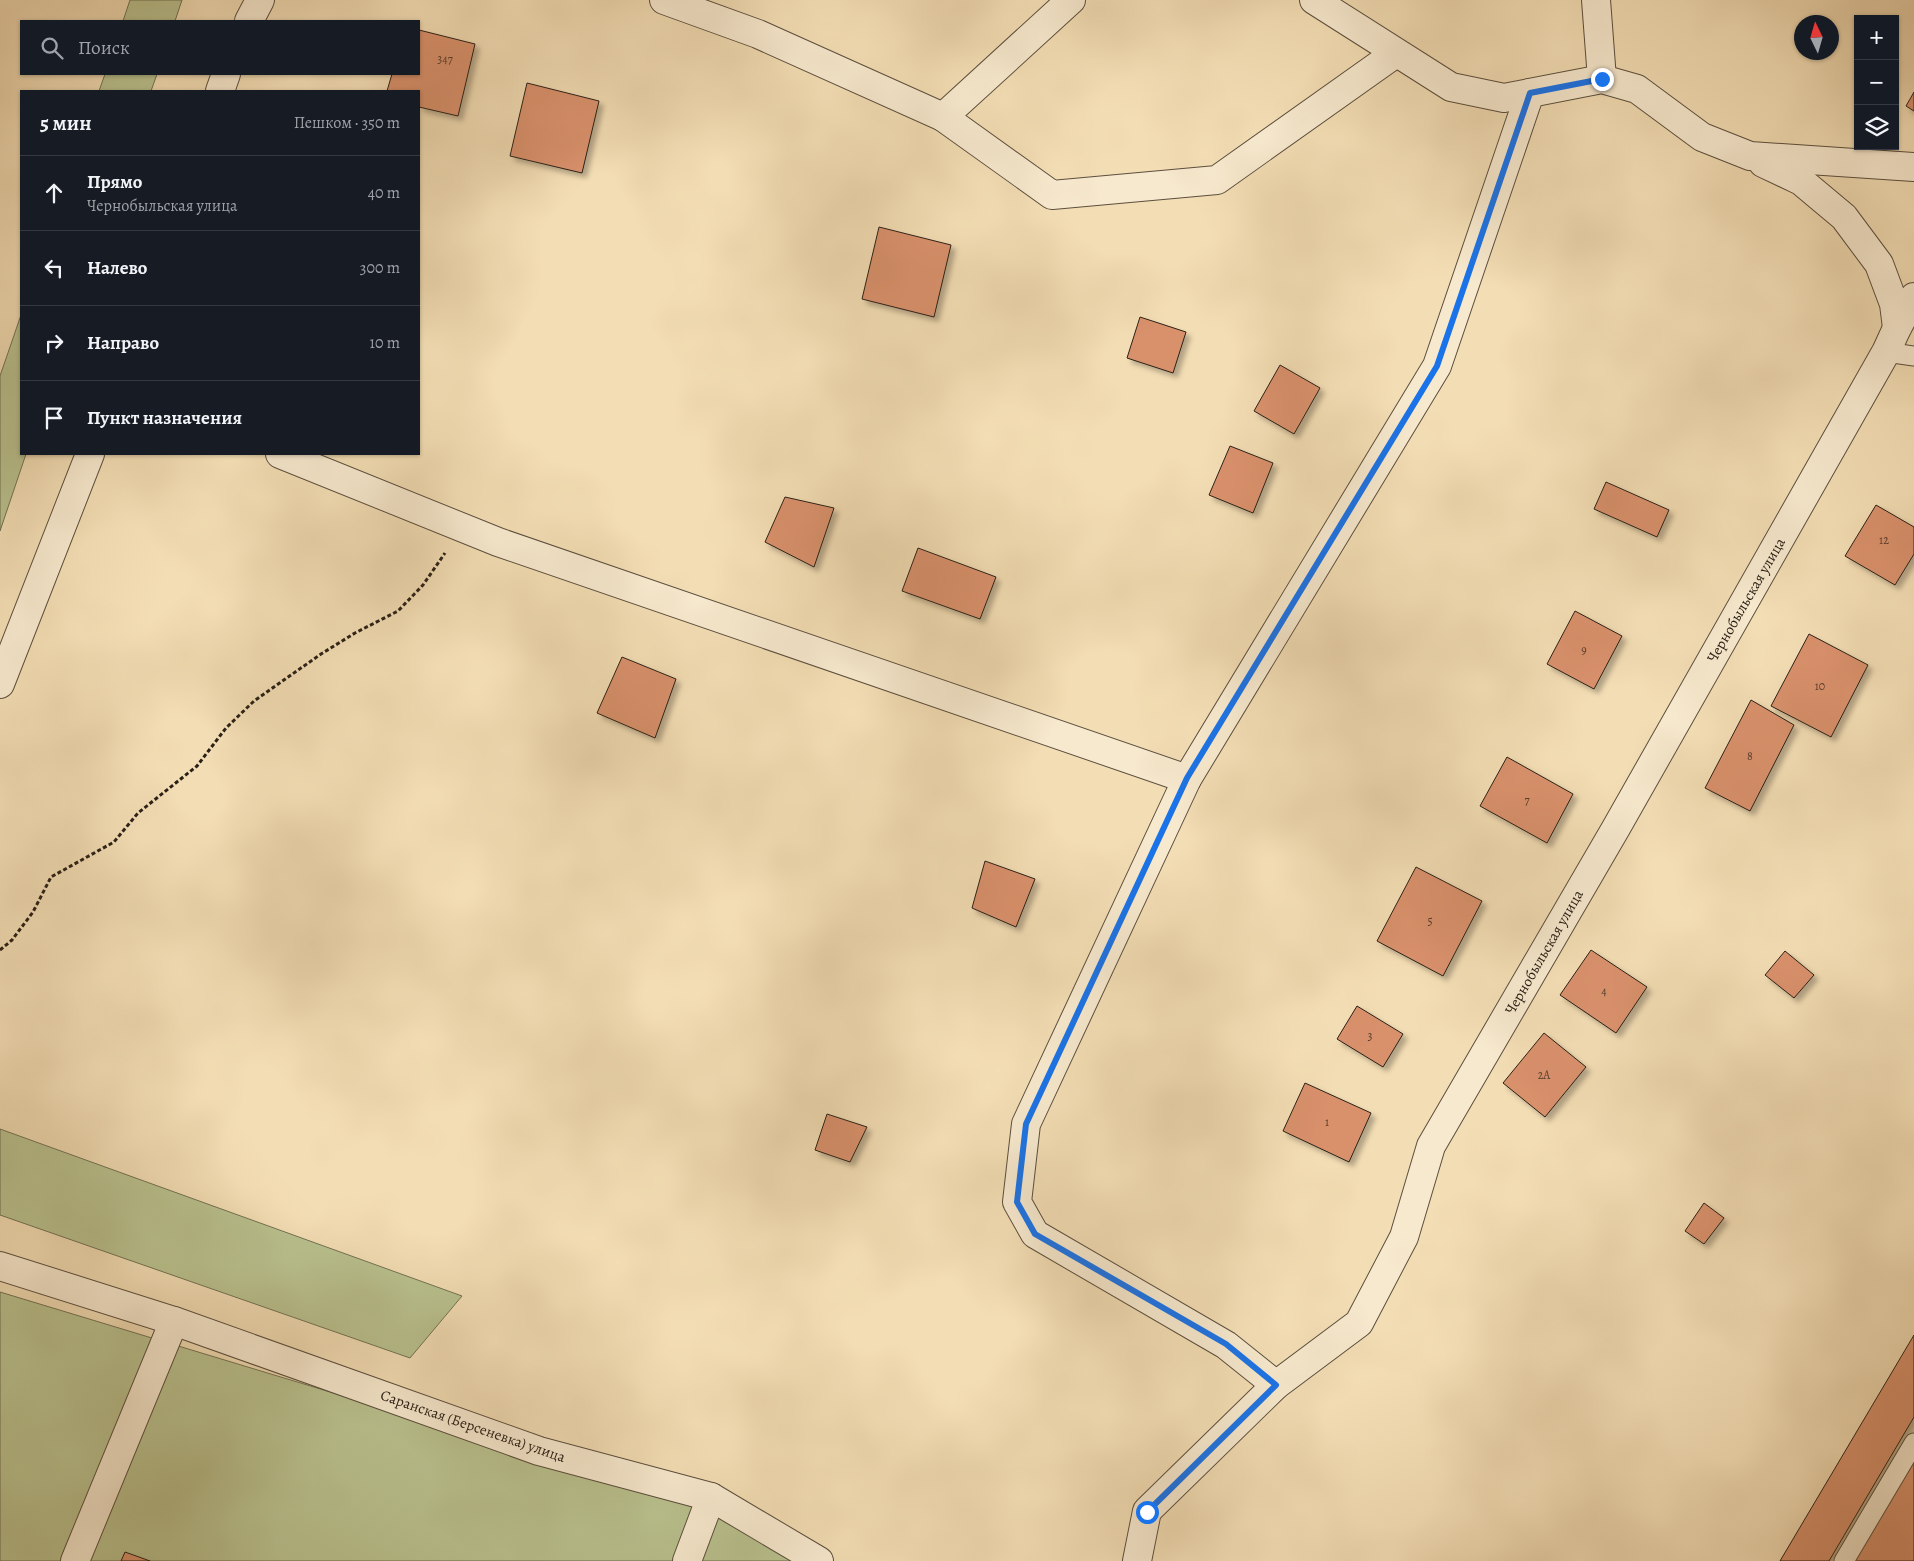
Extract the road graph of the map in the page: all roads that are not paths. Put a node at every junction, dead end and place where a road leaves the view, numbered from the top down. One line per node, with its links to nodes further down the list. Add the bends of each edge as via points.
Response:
1 (260, 0): 6 (street)
2 (664, 0): 12 (street, via 758,34)
3 (1071, 0): 12 (street)
4 (1314, 0): 7 (street)
5 (1596, 0): 9 (street)
6 (250, 20)
7 (1396, 52): 11 (street, via 1451,87 1504,98); 12 (street, via 1218,180 1052,195)
8 (226, 75): 10 (street)
9 (1602, 79): 11 (street); 13 (street, via 1637,89 1702,137)
10 (220, 90)
11 (1530, 93): 21 (street, via 1437,366)
12 (943, 117)
13 (1750, 156): 14 (street); 16 (street, via 1801,181 1844,217 1879,264 1894,304)
14 (1914, 167)
15 (1914, 298): 16 (street, Чернобыльская улица)
16 (1892, 340): 17 (lane); 24 (street, Чернобыльская улица, via 1616,828 1431,1146 1404,1237 1359,1323)
17 (1914, 356)
18 (90, 455): 20 (street)
19 (282, 455): 21 (street, via 508,545)
20 (0, 684)
21 (1187, 778): 24 (street, via 1026,1124 1017,1202 1035,1234 1226,1344)
22 (0, 1266): 23 (street, Саранская (Берсеневка) улица)
23 (174, 1321): 26 (street, Саранская (Берсеневка) улица, via 540,1452); 27 (street)
24 (1276, 1385): 30 (street, Чернобыльская улица, via 1147,1512)
25 (1914, 1444): 31 (lane)
26 (711, 1497): 28 (street); 29 (street, Саранская (Берсеневка) улица)
27 (76, 1561)
28 (687, 1561)
29 (819, 1561)
30 (1137, 1561)
31 (1844, 1561)

